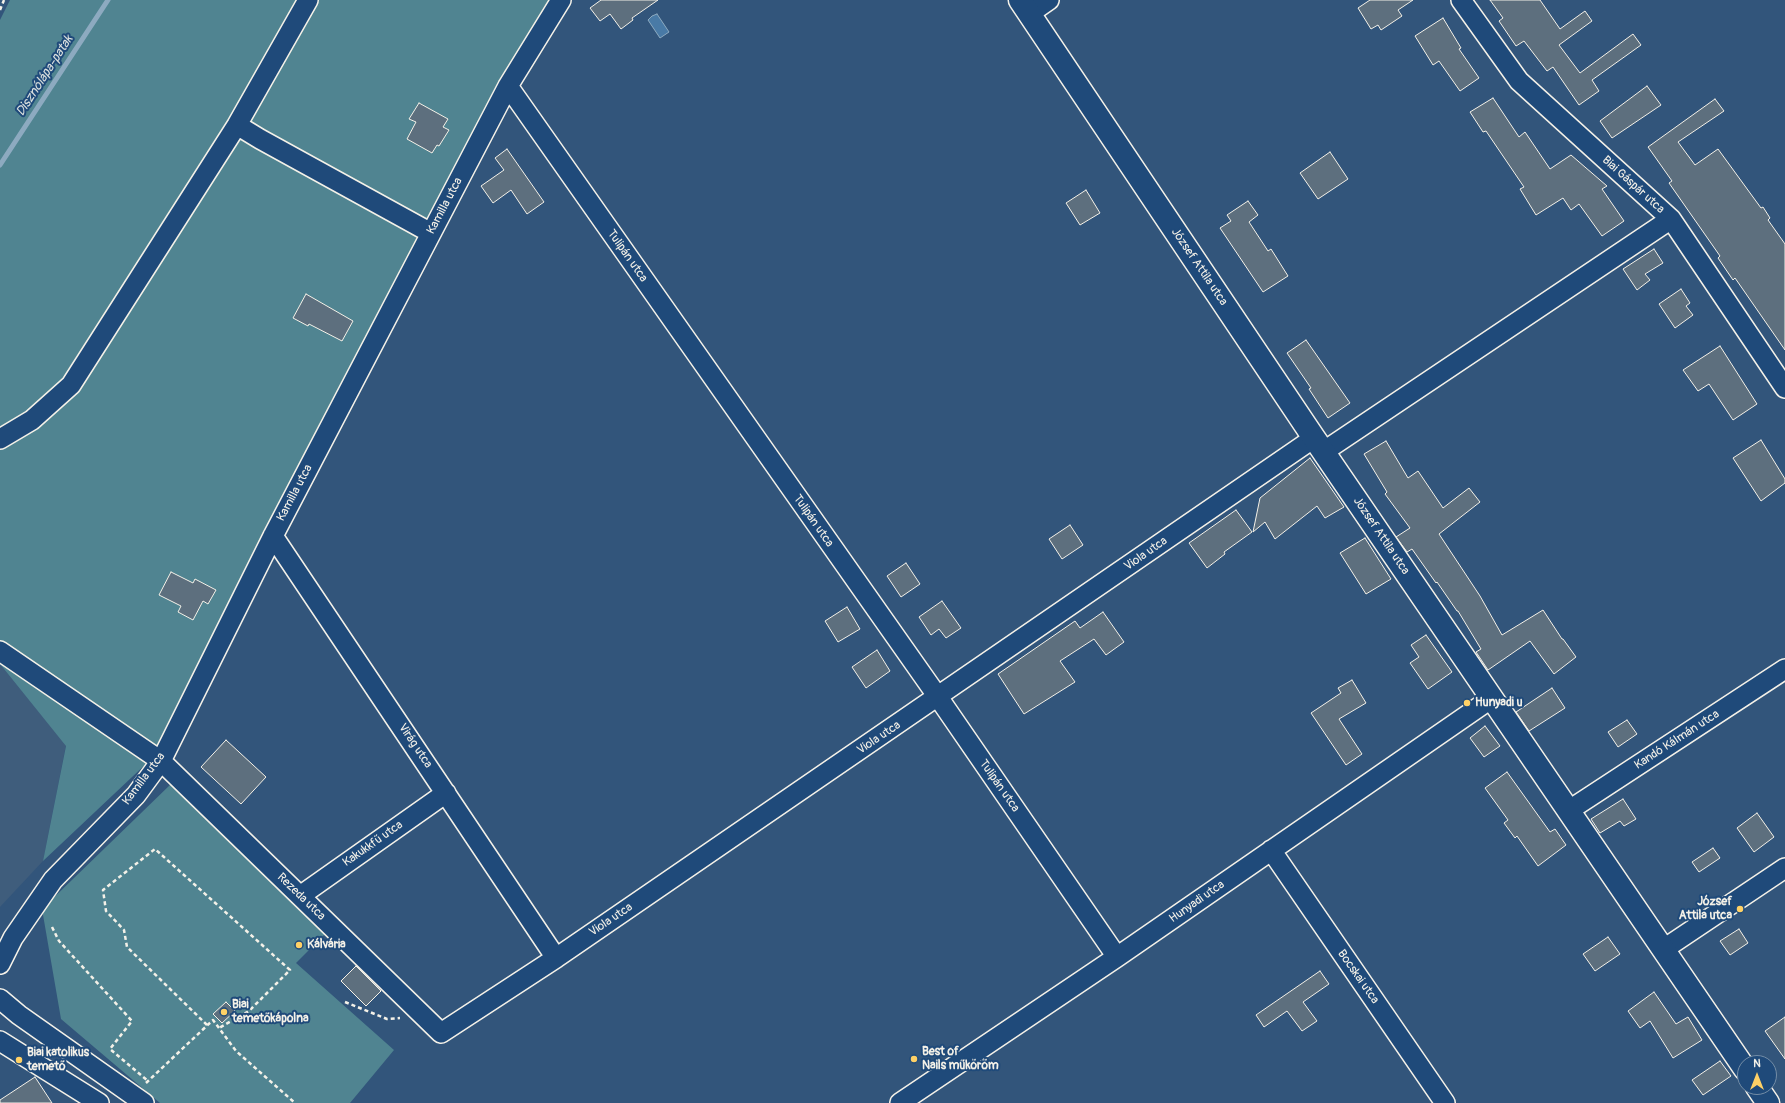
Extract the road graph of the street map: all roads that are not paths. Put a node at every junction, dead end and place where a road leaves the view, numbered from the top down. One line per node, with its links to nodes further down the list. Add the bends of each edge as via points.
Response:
1 (308, 0): 7 (street)
2 (561, 0): 6 (street, Kamilla utca)
3 (1049, 0): 5 (street)
4 (1461, 0): 8 (street, Biai Gáspár utca, via 1518,82)
5 (1024, 7): 12 (street, József Attila utca)
6 (508, 86): 9 (street, Kamilla utca); 16 (street, Tulipán utca)
7 (238, 125): 9 (street); 11 (street, via 71,385 32,420)
8 (1671, 218): 10 (street, Biai Gáspár utca); 12 (street, Viola utca)
9 (431, 233): 13 (street, Kamilla utca)
10 (1785, 388)
11 (0, 439)
12 (1318, 445): 16 (street, Viola utca); 17 (street, József Attila utca)
13 (273, 536): 18 (street, Kamilla utca); 19 (street, Virág utca)
14 (0, 651): 18 (street, Rezeda utca)
15 (1785, 669): 20 (street, Kandó Kálmán utca)
16 (938, 697): 25 (street, Tulipán utca); 26 (street, Viola utca)
17 (1492, 698): 20 (street, József Attila utca); 21 (street, Hunyadi utca)
18 (161, 761): 23 (street, Rezeda utca); 27 (street, Kamilla utca, via 136,794 53,880 13,938)
19 (446, 793): 23 (street, Kakukkfű utca); 26 (street, Virág utca)
20 (1568, 811): 24 (street, József Attila utca)
21 (1271, 850): 25 (street, Hunyadi utca); 35 (street, Bocskai utca)
22 (1785, 868): 24 (street)
23 (300, 896): 29 (street, Rezeda utca)
24 (1664, 949): 31 (street, József Attila utca)
25 (1117, 957): 34 (street, Hunyadi utca)
26 (556, 958): 29 (street, Viola utca)
27 (0, 964)
28 (0, 999): 32 (street)
29 (441, 1034)
30 (0, 1041): 33 (street)
31 (1737, 1057)
32 (140, 1099)
33 (99, 1103)
34 (900, 1103)
35 (1445, 1103)

